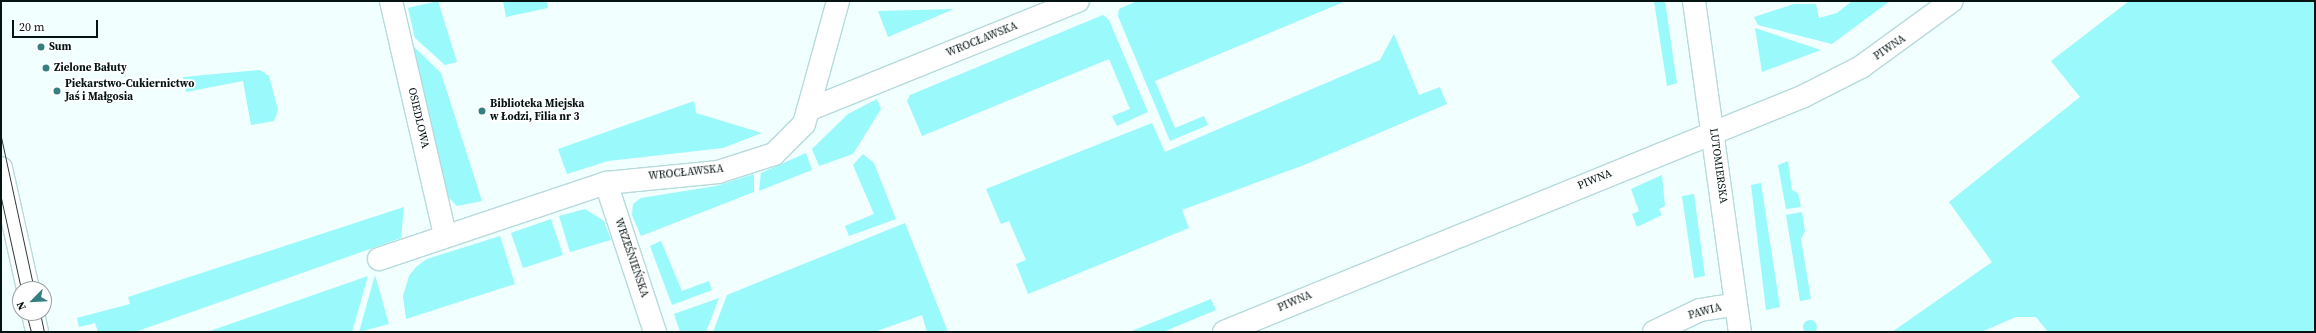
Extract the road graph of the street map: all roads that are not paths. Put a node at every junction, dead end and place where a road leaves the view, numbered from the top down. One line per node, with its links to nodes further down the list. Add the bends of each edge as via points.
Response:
1 (391, 1): 10 (street, OSIEDLOWA)
2 (838, 1): 6 (street)
3 (1078, 1): 6 (street, WROCŁAWSKA)
4 (1694, 1): 7 (street, LUTOMIERSKA)
5 (1952, 1): 7 (street, PIWNA, via 1861,67 1804,96)
6 (808, 110): 9 (street, WROCŁAWSKA, via 804,124 790,142 774,154 718,172)
7 (1714, 133): 13 (street, LUTOMIERSKA); 17 (street, PIWNA)
8 (1, 168): 12 (street)
9 (606, 183): 10 (street, WROCŁAWSKA); 16 (street, WRZEŚNIEŃSKA)
10 (445, 235): 11 (street, WROCŁAWSKA)
11 (379, 259)
12 (26, 281)
13 (1736, 304): 18 (street, PAWIA, via 1691,314); 19 (street, LUTOMIERSKA)
14 (35, 321): 15 (street)
15 (37, 332)
16 (656, 332)
17 (1224, 332)
18 (1654, 332)
19 (1740, 332)

